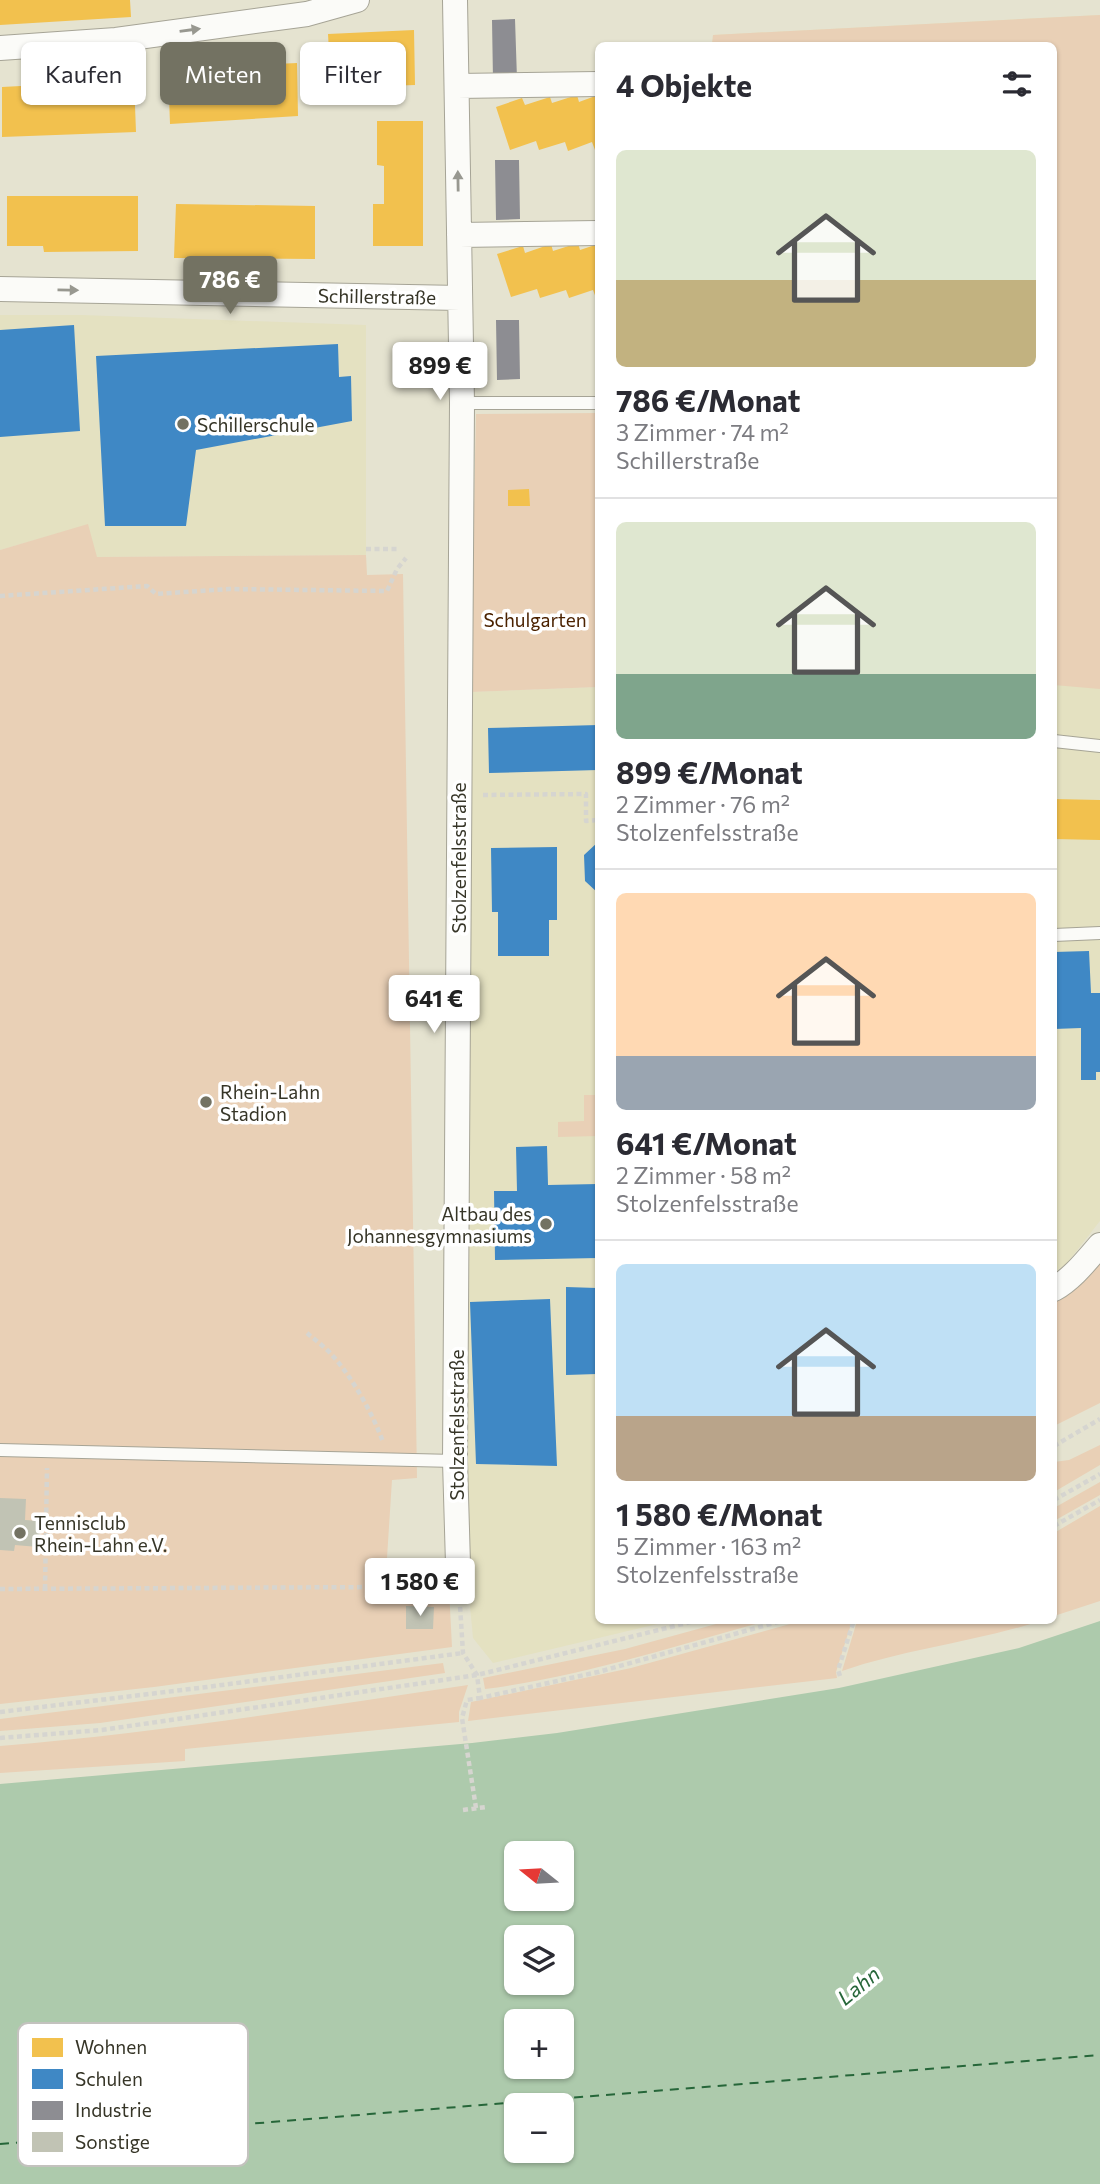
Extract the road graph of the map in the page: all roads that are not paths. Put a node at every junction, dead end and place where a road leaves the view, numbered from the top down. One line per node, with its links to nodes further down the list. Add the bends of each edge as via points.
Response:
1 (357, 0): 3 (street, one-way to 1, via 130,38 307,14)
2 (455, 0): 5 (street, Stolzenfelsstraße)
3 (0, 47)
4 (595, 84): 5 (street)
5 (457, 86): 7 (street, Stolzenfelsstraße, one-way to 5)
6 (595, 233): 7 (street)
7 (459, 235): 9 (street, Stolzenfelsstraße)
8 (0, 289): 9 (street, Schillerstraße, one-way to 9)
9 (460, 298): 10 (street, Stolzenfelsstraße)
10 (462, 403): 11 (lane); 19 (street, Stolzenfelsstraße)
11 (595, 403)
12 (1057, 741): 13 (lane)
13 (1100, 746)
14 (1100, 933): 15 (lane)
15 (1057, 935)
16 (1100, 1245): 17 (street)
17 (1057, 1287)
18 (0, 1450): 19 (lane)
19 (455, 1461): 20 (street, Stolzenfelsstraße)
20 (458, 1564)

